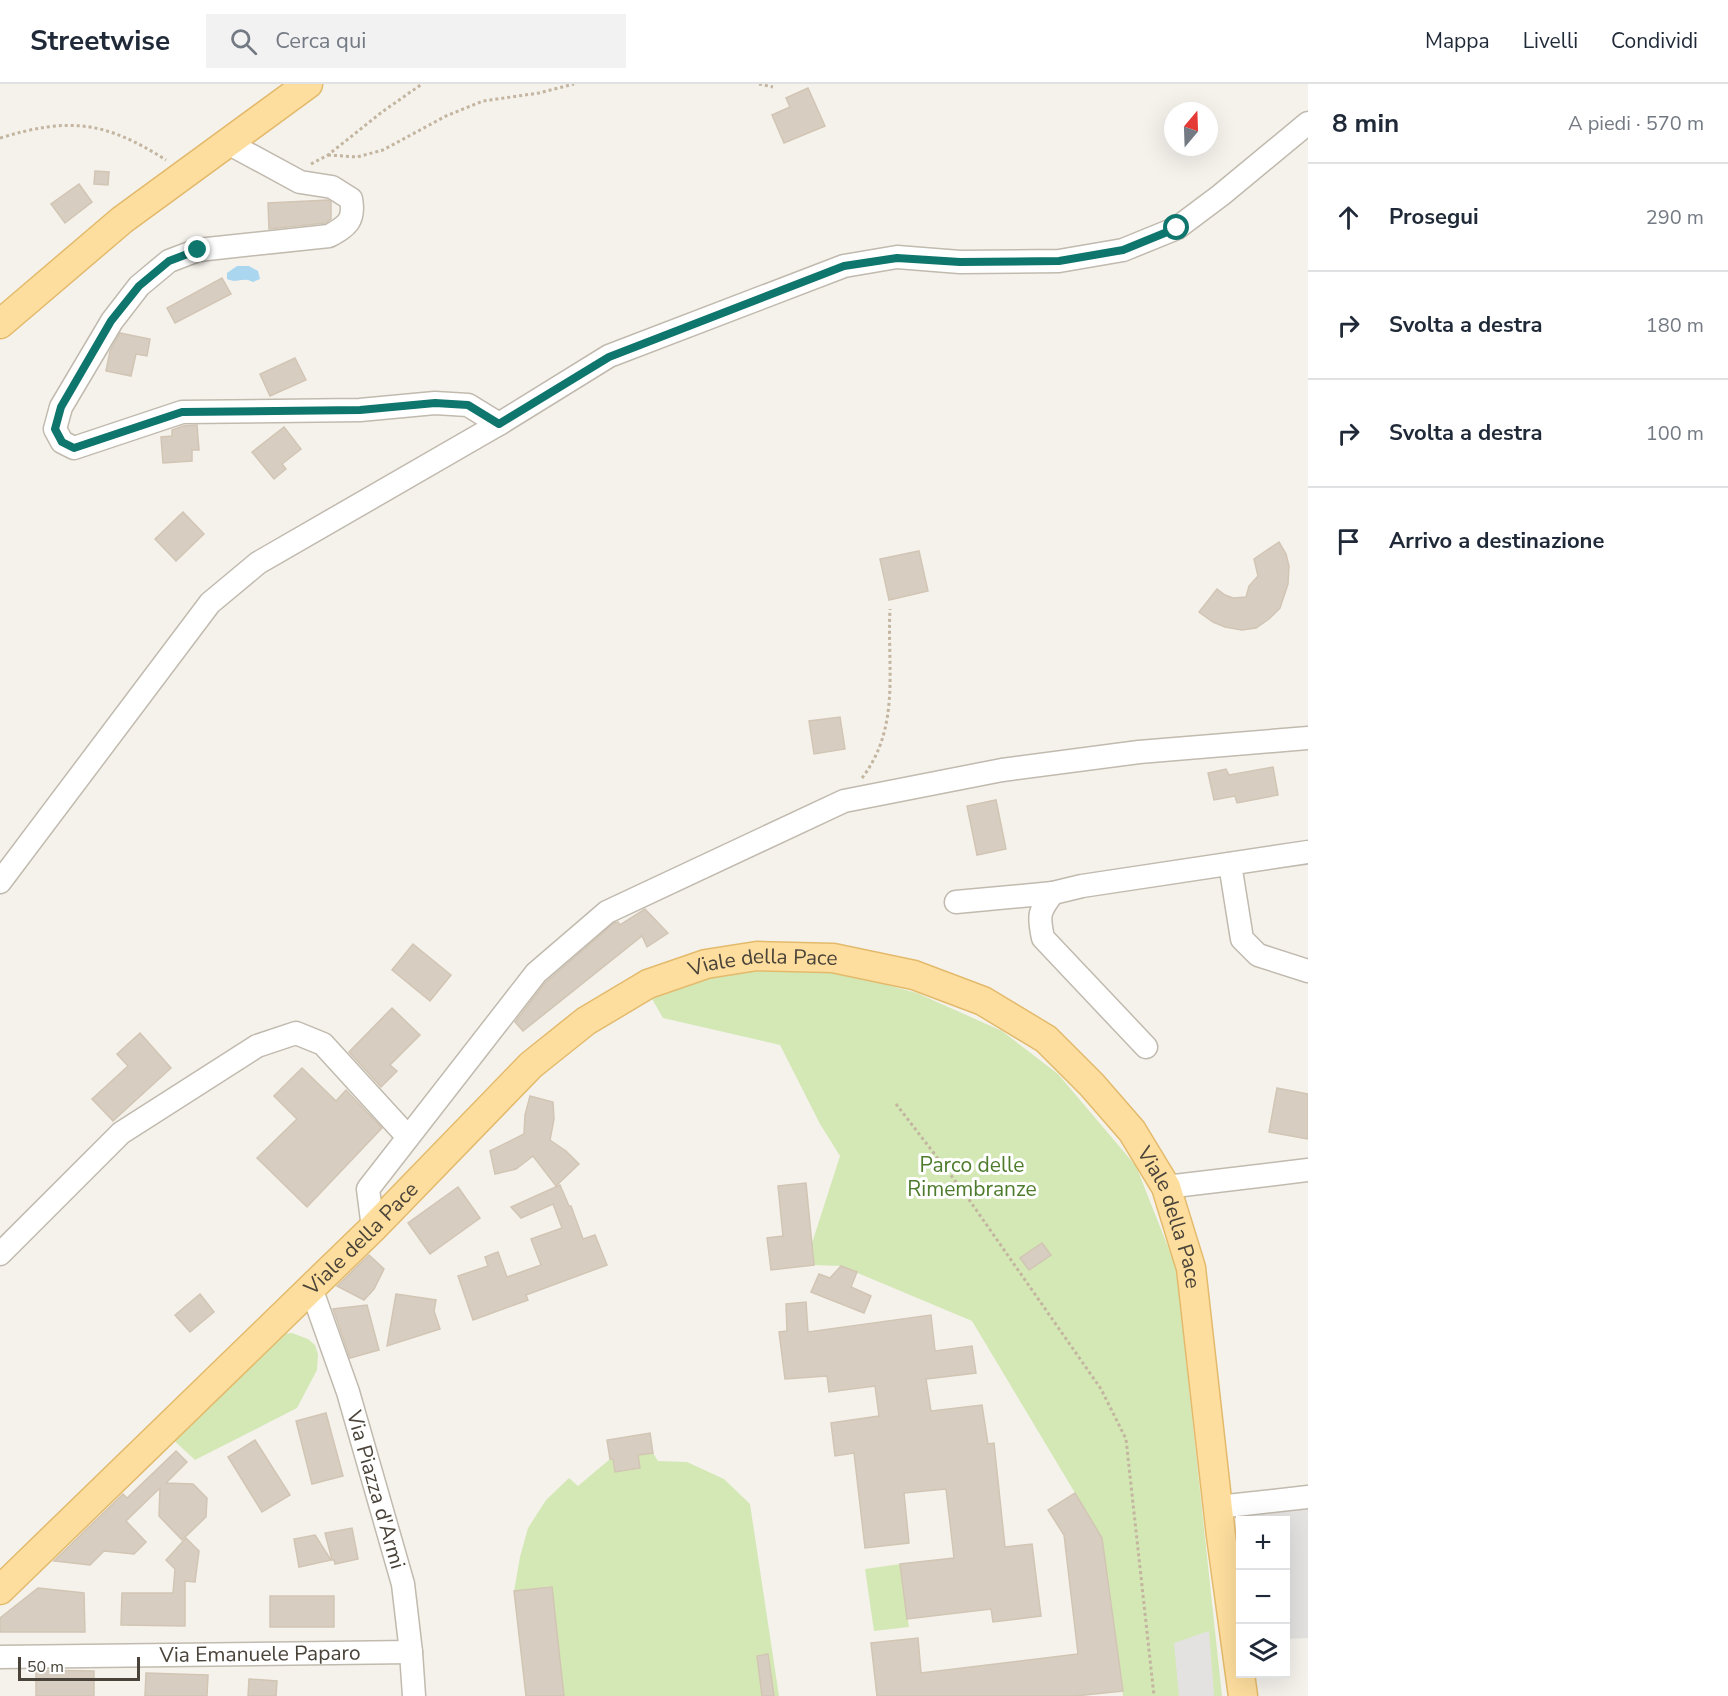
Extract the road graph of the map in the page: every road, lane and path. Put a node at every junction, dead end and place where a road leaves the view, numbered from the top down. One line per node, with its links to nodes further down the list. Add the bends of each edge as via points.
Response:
1 (308, 84): 8 (main road)
2 (422, 84): 9 (path)
3 (574, 84): 9 (path, via 483,101 383,150 357,156)
4 (759, 84): 5 (path)
5 (773, 87)
6 (1308, 123): 13 (street, via 1177,228 1123,250 1059,261 897,258 844,266 609,357)
7 (0, 138): 10 (path, via 56,125 111,131 144,146)
8 (228, 143): 10 (main road); 11 (street)
9 (328, 155): 11 (path)
10 (185, 174): 12 (main road, via 122,220)
11 (288, 175): 13 (street, via 300,182 332,187 351,199 353,212 346,227 329,236 198,250 169,261 139,286 111,321 61,407 55,429 62,442 74,448 182,412 360,410 435,403 468,405)
12 (0, 324)
13 (499, 424): 19 (street, via 258,563 210,603)
14 (890, 609): 16 (path, via 891,685 884,737)
15 (1308, 738): 16 (street, via 1139,752 1002,770)
16 (844, 801): 25 (street, via 607,912 536,973)
17 (1308, 852): 18 (street)
18 (1230, 864): 20 (street); 22 (street, via 1242,939 1258,955)
19 (0, 882)
20 (1053, 893): 21 (street); 23 (street, via 1040,909 1043,938)
21 (956, 902)
22 (1308, 971)
23 (1146, 1047)
24 (896, 1104): 37 (path, via 963,1191 1101,1389 1126,1439)
25 (408, 1137): 28 (street, via 368,1189); 29 (street, via 323,1044 296,1034 257,1046 121,1133)
26 (1308, 1170): 27 (street)
27 (1166, 1187): 28 (main road, Viale della Pace, via 1132,1131 1092,1085 1046,1039 984,1000 914,975 833,958 757,956 706,964 648,984 586,1022 531,1065); 32 (main road, Viale della Pace, via 1191,1268)
28 (373, 1227): 30 (main road, Viale della Pace)
29 (0, 1254)
30 (311, 1288): 33 (main road, Viale della Pace); 34 (street, Via Piazza d'Armi, via 348,1392 403,1584)
31 (1308, 1497): 32 (street)
32 (1218, 1508): 38 (main road, Viale della Pace)
33 (0, 1590)
34 (411, 1652): 35 (street, Via Emanuele Paparo); 36 (street, Via Piazza d'Armi)
35 (0, 1657)
36 (414, 1696)
37 (1154, 1696)
38 (1243, 1696)

